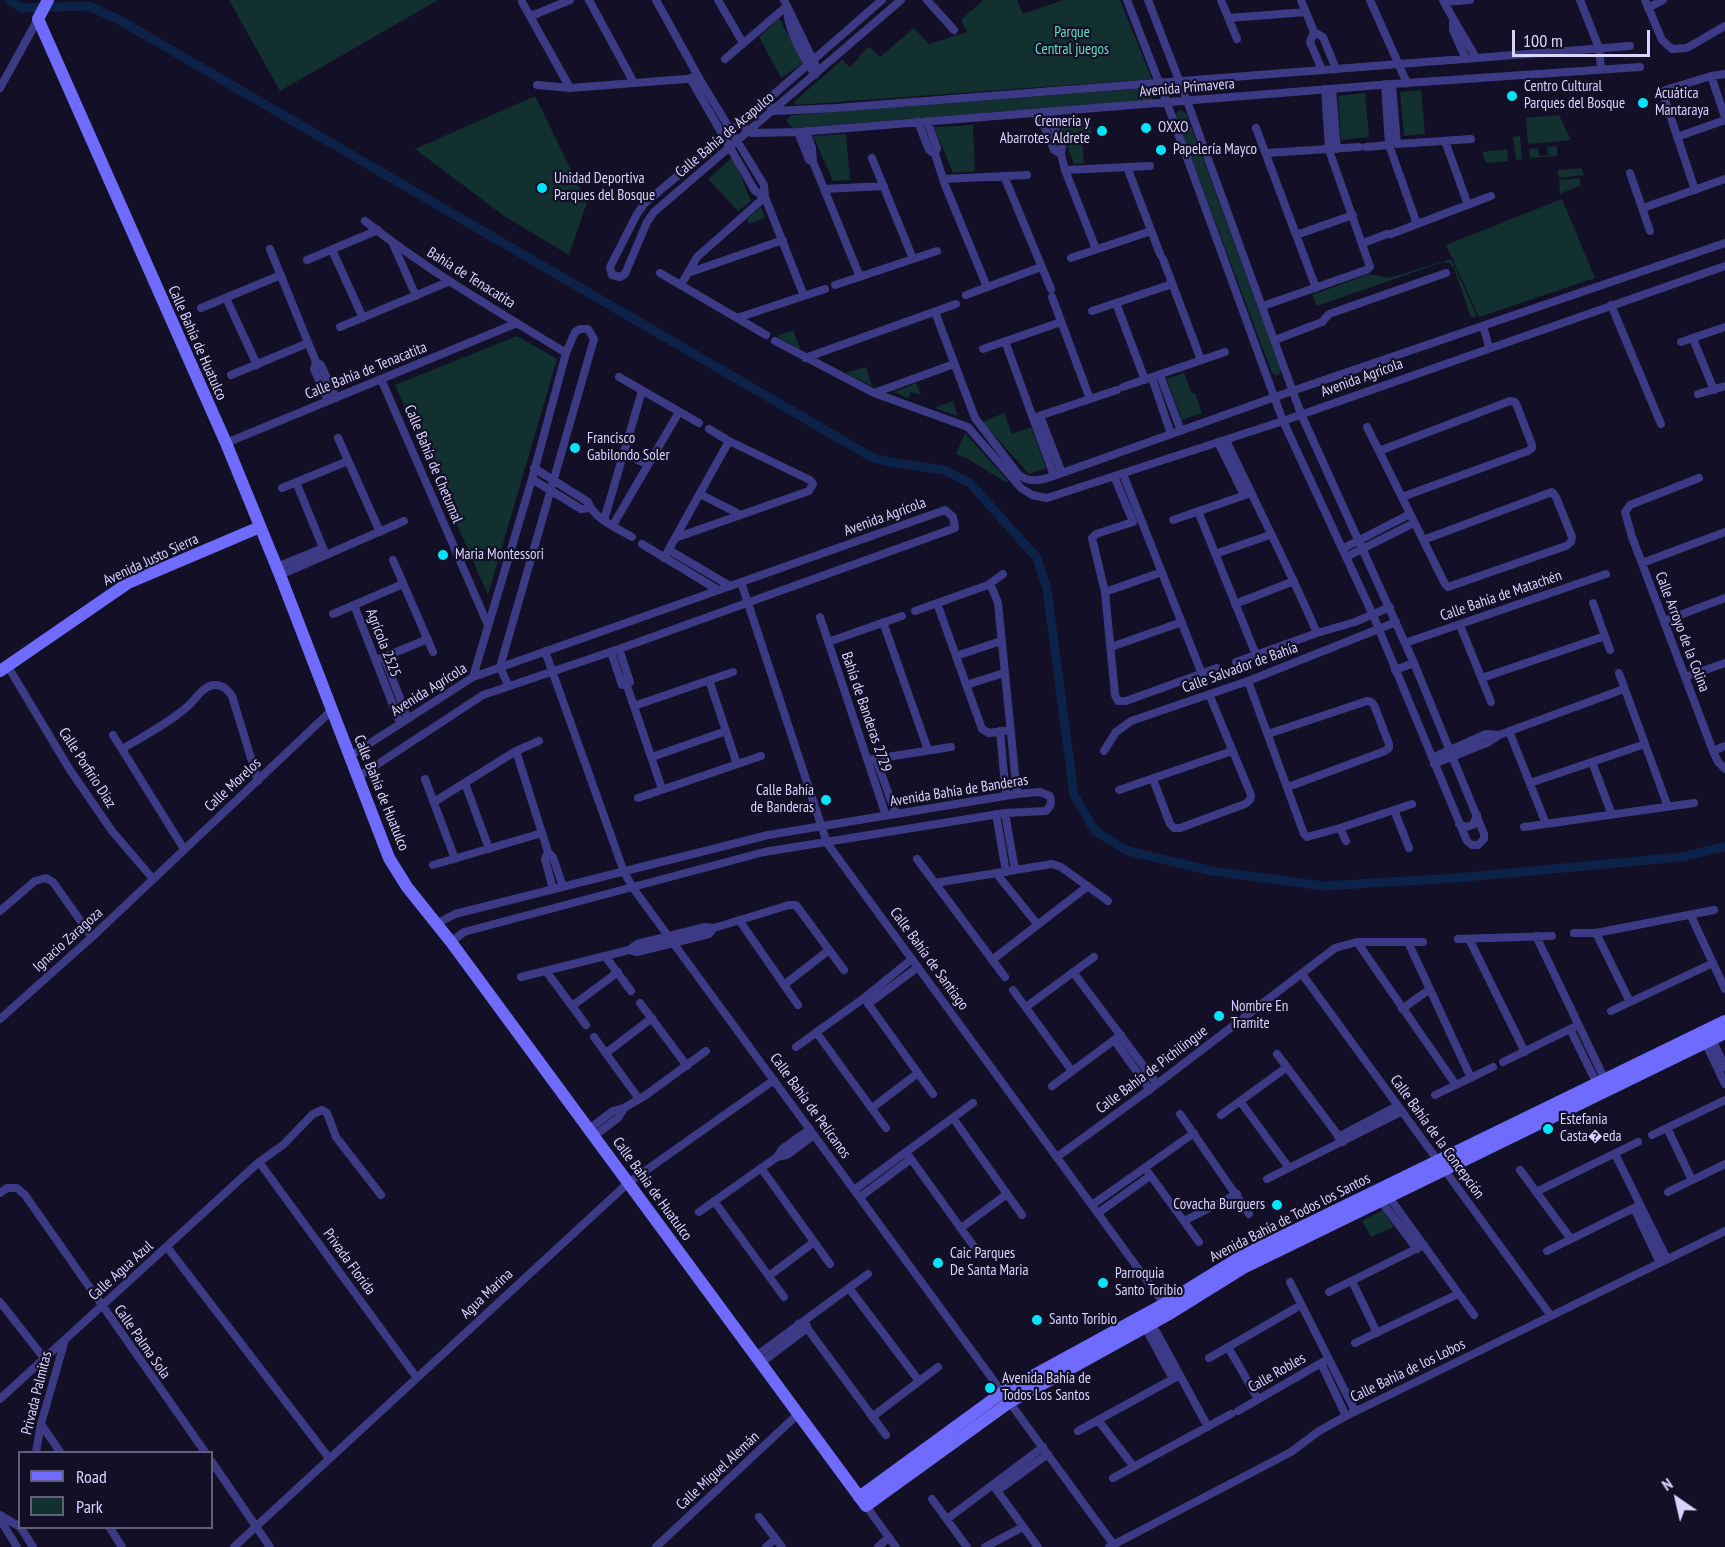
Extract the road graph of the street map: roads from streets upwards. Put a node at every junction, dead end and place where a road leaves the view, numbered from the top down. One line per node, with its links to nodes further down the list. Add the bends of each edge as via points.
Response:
1 (48, 0): 23 (street)
2 (570, 0): 22 (street)
3 (589, 0): 48 (street)
4 (656, 0): 45 (street)
5 (718, 0): 31 (street)
6 (882, 0): 25 (street, Calle Bahía de Acapulco)
7 (901, 0): 27 (street, Calle Bahía de Acapulco)
8 (927, 0): 28 (street)
9 (1127, 0): 49 (street)
10 (1148, 0): 46 (street)
11 (1221, 0): 24 (street)
12 (1301, 0): 21 (street)
13 (1370, 0): 37 (street)
14 (1470, 0): 17 (street)
15 (1580, 0): 33 (street)
16 (1663, 0): 20 (street)
17 (1443, 1): 35 (street, via 1460,27)
18 (522, 2): 22 (street)
19 (786, 3): 31 (street); 36 (street)
20 (1647, 4): 26 (street, via 1662,40 1672,49 1687,48)
21 (1306, 12): 24 (street); 29 (street)
22 (531, 16): 53 (street)
23 (39, 17): 52 (street); 184 (street, Calle Bahía de Huatulco)
24 (1229, 18): 30 (street)
25 (857, 21): 27 (street); 36 (street, Calle Bahía de Acapulco)
26 (1725, 26)
27 (866, 30): 42 (street, Calle Bahía de Acapulco)
28 (954, 30)
29 (1314, 32): 39 (street, via 1323,37); 41 (street, via 1310,42)
30 (1237, 39)
31 (743, 43): 34 (street)
32 (1630, 46): 33 (street, Avenida Primavera)
33 (1599, 48): 35 (street, Avenida Primavera); 40 (street)
34 (725, 58)
35 (1471, 59): 37 (street, Avenida Primavera)
36 (811, 63): 42 (street); 56 (street, Calle Bahía de Acapulco)
37 (1398, 64): 39 (street, Avenida Primavera); 47 (street)
38 (1640, 67): 40 (street, Avenida Primavera)
39 (1336, 69): 41 (street, Avenida Primavera)
40 (1601, 69): 47 (street, Avenida Primavera)
41 (1322, 70): 46 (street, Avenida Primavera)
42 (817, 73): 58 (street, Calle Bahía de Acapulco)
43 (1725, 74): 44 (street)
44 (1711, 76): 60 (street); 67 (street, via 1665,90 1663,99)
45 (695, 78): 48 (street); 66 (street)
46 (1180, 81): 49 (street, Avenida Primavera); 55 (street)
47 (1407, 82): 50 (street, Avenida Primavera)
48 (634, 83): 53 (street)
49 (1159, 83): 57 (street); 58 (street, Avenida Primavera)
50 (1388, 84): 54 (street, Avenida Primavera); 71 (street)
51 (537, 85): 53 (street)
52 (0, 88)
53 (570, 88)
54 (1329, 89): 55 (street, Avenida Primavera); 73 (street)
55 (1187, 101): 57 (street, Avenida Primavera); 130 (street)
56 (765, 102): 58 (street); 62 (street, Calle Bahía de Acapulco)
57 (1167, 103): 59 (street, Avenida Primavera); 166 (street)
58 (774, 111): 64 (street, Calle Bahía de Acapulco)
59 (1043, 113): 61 (street, Avenida Primavera); 78 (street, via 1054,150 1061,154)
60 (1725, 119): 67 (street)
61 (922, 122): 65 (street, Avenida Primavera); 82 (street, via 937,148 935,154)
62 (740, 123): 64 (street); 66 (street, Calle Bahía de Acapulco)
63 (1256, 128): 74 (street)
64 (749, 132): 65 (street, Avenida Primavera); 70 (street, Calle Bahía de Acapulco)
65 (802, 132): 85 (street, via 812,148)
66 (728, 134): 70 (street); 72 (street); 72 (street, Calle Bahía de Acapulco, via 644,204 610,267 612,275 625,274 654,212)
67 (1677, 137): 86 (street)
68 (1471, 139): 69 (street)
69 (1445, 141): 71 (street); 89 (street)
70 (738, 142): 72 (street, Calle Bahía de Acapulco); 88 (street, via 764,185)
71 (1393, 145): 73 (street); 93 (street)
72 (731, 148): 88 (street, via 755,191)
73 (1333, 150): 74 (street); 91 (street)
74 (1266, 153): 97 (street)
75 (872, 158): 84 (street)
76 (1150, 166): 77 (street)
77 (1127, 167): 78 (street); 95 (street)
78 (1065, 170): 103 (street)
79 (1630, 173): 90 (street)
80 (1027, 175): 81 (street)
81 (1004, 176): 82 (street); 110 (street)
82 (943, 179): 120 (street)
83 (1725, 179): 86 (street)
84 (884, 186): 85 (street); 107 (street)
85 (824, 189): 115 (street)
86 (1695, 190): 90 (street)
87 (1491, 196): 89 (street)
88 (765, 197): 98 (street); 112 (street, via 697,257)
89 (1468, 205): 93 (street)
90 (1643, 208): 96 (street)
91 (1353, 214): 97 (street); 100 (street)
92 (365, 220): 94 (street, Bahía de Tenacatita)
93 (1417, 224): 100 (street)
94 (378, 231): 99 (street, Bahía de Tenacatita); 104 (street)
95 (1151, 231): 103 (street); 117 (street)
96 (1650, 231)
97 (1296, 235): 121 (street)
98 (783, 240): 112 (street); 125 (street)
99 (392, 243): 116 (street, Bahía de Tenacatita); 124 (street)
100 (1363, 243): 121 (street, via 1370,267)
101 (1725, 243): 138 (street, Avenida Agrícola)
102 (270, 249): 114 (street)
103 (1096, 249): 106 (street)
104 (332, 250): 108 (street); 134 (street)
105 (937, 251): 107 (street)
106 (1071, 258)
107 (913, 259): 115 (street)
108 (307, 260)
109 (1725, 266): 129 (street, Avenida Agrícola)
110 (1041, 267): 120 (street); 136 (street)
111 (660, 273): 118 (street)
112 (688, 273): 118 (street)
113 (1446, 273): 143 (street, via 1329,314 1322,322)
114 (281, 275): 126 (street); 147 (street)
115 (860, 277): 119 (street)
116 (448, 282): 124 (street); 137 (street, Bahía de Tenacatita)
117 (1172, 284): 127 (street); 153 (street)
118 (681, 285): 135 (street)
119 (835, 285)
120 (987, 287): 123 (street)
121 (1316, 288): 130 (street)
122 (825, 289): 125 (street)
123 (966, 295)
124 (416, 296): 134 (street)
125 (804, 296): 135 (street)
126 (226, 298): 131 (street); 155 (street)
127 (1116, 303): 132 (street); 158 (street)
128 (956, 304): 133 (street)
129 (1611, 305): 148 (street, Avenida Agrícola); 175 (street)
130 (1263, 306): 143 (street)
131 (201, 308)
132 (1092, 311)
133 (935, 312): 152 (street); 154 (street)
134 (363, 318): 139 (street)
135 (737, 318): 141 (street)
136 (1061, 322): 145 (street); 167 (street)
137 (517, 323): 150 (street, Bahía de Tenacatita); 159 (street, Calle Bahía de Tenacatita)
138 (1483, 326): 148 (street); 163 (street, Avenida Agrícola)
139 (340, 327)
140 (1725, 327): 142 (street)
141 (766, 335)
142 (1693, 339): 146 (street); 161 (street)
143 (1275, 340): 163 (street)
144 (775, 341): 152 (street)
145 (1005, 341): 149 (street); 171 (street)
146 (1681, 342)
147 (308, 343): 155 (street); 168 (street, via 321,365)
148 (1489, 347): 170 (street, Avenida Agrícola)
149 (982, 349)
150 (566, 352): 189 (street); 195 (street, via 575,332 588,329 594,339)
151 (1224, 352): 153 (street)
152 (805, 358): 164 (street)
153 (1201, 360): 158 (street)
154 (954, 364): 164 (street); 172 (street)
155 (257, 365): 156 (street)
156 (231, 375)
157 (619, 377): 162 (street)
158 (1152, 378): 167 (street); 179 (street); 180 (street)
159 (381, 379): 168 (street, Calle Bahía de Tenacatita); 253 (street, Calle Bahía de Chetumal)
160 (1725, 386): 161 (street)
161 (1714, 390): 165 (street)
162 (642, 391): 169 (street); 186 (street)
163 (1292, 391): 166 (street, Avenida Agrícola); 170 (street)
164 (874, 393): 176 (street)
165 (1698, 394)
166 (1274, 398): 173 (street); 179 (street, Avenida Agrícola)
167 (1090, 399): 171 (street)
168 (332, 400): 184 (street, Calle Bahía de Tenacatita)
169 (680, 412): 174 (street); 188 (street)
170 (1301, 414): 173 (street, Avenida Agrícola); 219 (street)
171 (1036, 417): 190 (street)
172 (975, 418): 176 (street); 194 (street, via 1018,474 1026,480)
173 (1283, 421): 183 (street, Avenida Agrícola); 221 (street)
174 (699, 423)
175 (1660, 424)
176 (968, 427): 202 (street, Avenida Agrícola, via 1016,484 1038,497)
177 (1367, 427): 185 (street)
178 (709, 429): 182 (street)
179 (1181, 431): 180 (street, Avenida Agrícola)
180 (1172, 434): 190 (street, Avenida Agrícola)
181 (338, 438): 187 (street)
182 (729, 441): 199 (street); 205 (street, via 813,484 808,491)
183 (1222, 441): 191 (street, Avenida Agrícola); 200 (street)
184 (226, 443): 211 (street, Calle Bahía de Huatulco)
185 (1379, 451): 201 (street); 201 (street, via 1510,401 1517,406 1532,448)
186 (624, 453): 188 (street); 207 (street)
187 (348, 460): 196 (street); 212 (street)
188 (648, 465): 210 (street)
189 (534, 468): 193 (street); 195 (street)
190 (1058, 475): 194 (street, Avenida Agrícola)
191 (1118, 475): 202 (street, Avenida Agrícola); 227 (street); 236 (street, via 1133,522 1092,538)
192 (1699, 478): 225 (street, Calle Arroyo de la Colina, via 1626,508)
193 (532, 479): 198 (street); 253 (street)
194 (1038, 480): 202 (street, via 1040,490)
195 (554, 481): 198 (street); 203 (street, via 588,502)
196 (296, 482): 197 (street); 220 (street)
197 (282, 488)
198 (550, 491): 203 (street, via 581,509); 273 (street)
199 (700, 494): 205 (street); 216 (street)
200 (1247, 494): 204 (street); 214 (street)
201 (1402, 497): 206 (street)
202 (1050, 498)
203 (590, 508): 207 (street)
204 (1198, 511): 208 (street); 223 (street)
205 (739, 514): 216 (street)
206 (1412, 519): 217 (street); 219 (street)
207 (604, 520): 210 (street)
208 (1173, 520)
209 (404, 521): 212 (street)
210 (613, 525): 215 (street)
211 (260, 527): 226 (street, Calle Bahía de Huatulco); 274 (street, Avenida Justo Sierra, via 128,583)
212 (380, 532): 220 (street)
213 (1725, 532): 225 (street)
214 (1270, 535): 223 (street); 230 (street)
215 (632, 537)
216 (675, 538): 222 (street)
217 (1423, 540): 217 (street, via 1448,587 1566,546 1572,537 1552,492)
218 (642, 544): 222 (street)
219 (1362, 544): 221 (street); 243 (street)
220 (325, 552): 226 (street)
221 (1344, 553): 246 (street)
222 (666, 554): 234 (street); 235 (street)
223 (1215, 554): 241 (street)
224 (393, 560): 232 (street)
225 (1642, 563): 249 (street, Calle Arroyo de la Colina)
226 (279, 571): 293 (street, Calle Bahía de Huatulco)
227 (1162, 572): 236 (street); 251 (street)
228 (1003, 574): 233 (street)
229 (1606, 574): 254 (street, Calle Bahía de Matachén)
230 (1294, 581): 241 (street); 256 (street)
231 (741, 582): 234 (street, Avenida Agrícola); 238 (street, Calle Bahía de Santiago); 238 (street, Avenida Agrícola, via 945,510 953,518 955,528)
232 (404, 584): 242 (street); 258 (street)
233 (988, 585): 239 (street); 259 (street, via 998,603)
234 (730, 586): 235 (street, Avenida Agrícola)
235 (718, 590): 265 (street, Avenida Agrícola)
236 (1105, 592): 262 (street)
237 (1725, 598): 249 (street)
238 (748, 603): 263 (street, Avenida Agrícola); 344 (street, Calle Bahía de Santiago)
239 (937, 603): 244 (street); 268 (street)
240 (1593, 603): 257 (street)
241 (1235, 604): 267 (street)
242 (354, 605): 245 (street); 269 (street, Agrícola 2525)
243 (1390, 607): 246 (street, Calle Salvador de Bahía); 252 (street)
244 (915, 611)
245 (333, 614)
246 (1373, 615): 255 (street); 256 (street, Calle Salvador de Bahía)
247 (902, 616): 250 (street)
248 (820, 617): 260 (street, Bahía de Banderas 2729)
249 (1664, 621): 284 (street, Calle Arroyo de la Colina)
250 (883, 622): 260 (street); 306 (street)
251 (1182, 622): 262 (street); 281 (street)
252 (1396, 622): 255 (street, Calle Salvador de Bahía); 261 (street)
253 (488, 625): 282 (street)
254 (1460, 625): 261 (street, Calle Bahía de Matachén); 283 (street)
255 (1379, 630): 276 (street); 286 (street, Calle Salvador de Bahía)
256 (1317, 633): 267 (street, Calle Salvador de Bahía)
257 (1605, 636): 264 (street); 283 (street)
258 (428, 639): 266 (street); 269 (street)
259 (1001, 641): 268 (street); 279 (street)
260 (828, 642): 315 (street, Bahía de Banderas 2729)
261 (1405, 643): 271 (street)
262 (1111, 647): 281 (street, via 1118,701)
263 (615, 650): 277 (street, Avenida Agrícola); 292 (street, via 622,685 625,680)
264 (1610, 650)
265 (545, 651): 273 (street, Avenida Agrícola); 277 (street, Calle Bahía de Pelícanos)
266 (433, 652)
267 (1256, 655): 270 (street, Calle Salvador de Bahía)
268 (956, 656): 288 (street)
269 (380, 659): 294 (street, Agrícola 2525)
270 (1236, 663)
271 (1414, 663): 276 (street); 311 (street)
272 (1725, 663): 284 (street)
273 (500, 667): 282 (street, Avenida Agrícola); 287 (street)
274 (4, 668): 360 (street, Calle Porfirio Díaz, via 112,831)
275 (1217, 668): 281 (street)
276 (1395, 670): 316 (street)
277 (552, 672): 287 (street, Avenida Agrícola); 358 (street, Calle Bahía de Pelícanos)
278 (733, 672): 285 (street)
279 (1004, 673): 288 (street); 295 (street)
280 (1618, 673): 289 (street)
281 (1202, 674)
282 (473, 677): 294 (street, Avenida Agrícola)
283 (1482, 678): 291 (street)
284 (1685, 678): 310 (street, Calle Arroyo de la Colina)
285 (709, 680): 292 (street); 296 (street)
286 (1248, 681): 290 (street, Calle Salvador de Bahía); 299 (street)
287 (508, 685): 320 (street, Avenida Agrícola, via 483,695)
288 (966, 685): 297 (street, via 982,729 989,733)
289 (1624, 689): 298 (street); 302 (street)
290 (1209, 694): 308 (street, Calle Salvador de Bahía, via 1131,721 1116,732); 309 (street)
291 (1491, 702)
292 (634, 706): 314 (street)
293 (332, 710): 312 (street, Calle Bahía de Huatulco); 323 (street, Calle Morelos)
294 (404, 721): 312 (street, Avenida Agrícola)
295 (1010, 730): 297 (street); 329 (street)
296 (726, 731): 314 (street); 318 (street)
297 (1000, 731): 330 (street)
298 (1509, 731): 311 (street, via 1486,734); 325 (street)
299 (1268, 734): 326 (street); 326 (street, via 1367,701 1374,705 1389,744 1386,751)
300 (113, 735): 305 (street)
301 (539, 741): 307 (street)
302 (1645, 744): 317 (street); 335 (street)
303 (951, 747): 306 (street)
304 (1725, 747): 310 (street)
305 (122, 749): 323 (street, via 174,717 202,690 220,686 232,696); 351 (street)
306 (928, 750): 315 (street)
307 (516, 751): 324 (street); 347 (street)
308 (1104, 751)
309 (1232, 751): 321 (street); 321 (street, via 1250,800 1180,828 1170,824)
310 (1713, 751): 319 (street, Calle Arroyo de la Colina)
311 (1451, 754): 316 (street); 339 (street)
312 (350, 756): 320 (street, Calle Bahía de Huatulco)
313 (761, 756): 318 (street)
314 (651, 757): 327 (street)
315 (872, 759): 337 (street); 341 (street, Bahía de Banderas 2729)
316 (1433, 761): 342 (street)
317 (1592, 762): 325 (street); 340 (street)
318 (736, 764): 327 (street)
319 (1724, 769)
320 (358, 777): 371 (street, Calle Bahía de Huatulco, via 389,858)
321 (1153, 779): 328 (street)
322 (425, 780): 332 (street)
323 (258, 781): 351 (street, Calle Morelos)
324 (465, 783): 332 (street); 352 (street)
325 (1530, 783): 343 (street)
326 (1288, 787): 346 (street, via 1307,837)
327 (662, 789): 331 (street)
328 (1119, 790)
329 (1017, 794): 330 (street, Avenida Bahía de Banderas); 338 (street, Avenida Bahía de Banderas, via 1040,792 1052,801 1046,811)
330 (1006, 796): 337 (street, Avenida Bahía de Banderas)
331 (638, 798)
332 (434, 802): 354 (street)
333 (1694, 803): 335 (street)
334 (1412, 804): 336 (street)
335 (1668, 807): 340 (street)
336 (1394, 810): 346 (street); 350 (street)
337 (896, 814): 341 (street, Avenida Bahía de Banderas)
338 (1000, 814): 349 (street, Avenida Bahía de Banderas); 357 (street)
339 (1477, 815): 342 (street, via 1473,825); 342 (street, via 1484,834 1480,843 1469,843)
340 (1612, 815): 343 (street)
341 (886, 816): 344 (street, Avenida Bahía de Banderas)
342 (1459, 824)
343 (1546, 824): 345 (street)
344 (823, 826): 349 (street, Calle Bahía de Santiago); 358 (street, Avenida Bahía de Banderas, via 768,835)
345 (1524, 827)
346 (1341, 828): 348 (street)
347 (542, 833): 352 (street); 353 (street)
348 (1346, 841)
349 (827, 843): 364 (street, Avenida Bahía de Banderas, via 764,852); 388 (street, Calle Bahía de Santiago)
350 (1409, 848)
351 (184, 849): 360 (street, Calle Morelos)
352 (489, 849): 354 (street)
353 (548, 852): 362 (street); 365 (street, via 545,859)
354 (455, 859): 356 (street)
355 (917, 859): 361 (street)
356 (433, 865)
357 (1010, 871): 359 (street); 363 (street, via 1057,865)
358 (624, 872): 362 (street, Avenida Bahía de Banderas); 364 (street, Calle Bahía de Pelícanos)
359 (996, 873): 361 (street); 372 (street)
360 (153, 879): 377 (street, Ignacio Zaragoza)
361 (935, 883): 389 (street)
362 (563, 886): 365 (street, Avenida Bahía de Banderas)
363 (1088, 886): 366 (street); 372 (street)
364 (633, 888): 378 (street, Calle Bahía de Pelícanos); 381 (street, Avenida Bahía de Banderas, via 464,932)
365 (553, 889): 371 (street, Avenida Bahía de Banderas, via 455,914)
366 (1108, 901)
367 (1714, 910): 369 (street)
368 (0, 911): 377 (street, via 35,881 46,878 53,882)
369 (1691, 916): 374 (street); 390 (street)
370 (739, 920): 378 (street, via 714,928 709,934); 385 (street, via 796,905); 399 (street)
371 (436, 924): 381 (street, Calle Bahía de Huatulco)
372 (1038, 925): 389 (street)
373 (1574, 933): 374 (street)
374 (1596, 933): 405 (street)
375 (1536, 936): 376 (street); 380 (street); 416 (street)
376 (1552, 936)
377 (92, 937): 413 (street, Ignacio Zaragoza)
378 (671, 939): 386 (street, via 637,952 628,950); 435 (street, Calle Bahía de Pelícanos)
379 (1458, 939): 380 (street)
380 (1469, 939): 424 (street)
381 (451, 942): 454 (street, Calle Bahía de Huatulco)
382 (1357, 942): 383 (street, Calle Bahía de Pichilingue); 396 (street, Calle Bahía de Pichilingue, via 1335,948); 410 (street)
383 (1408, 942): 384 (street, Calle Bahía de Pichilingue); 400 (street)
384 (1423, 942)
385 (829, 950): 392 (street); 399 (street)
386 (605, 956): 393 (street); 394 (street)
387 (1094, 957): 395 (street)
388 (912, 959): 391 (street, Calle Bahía de Santiago); 404 (street)
389 (992, 960): 398 (street)
390 (1713, 963): 403 (street); 405 (street)
391 (918, 967): 404 (street); 462 (street, Calle Bahía de Santiago)
392 (844, 970)
393 (546, 971): 397 (street); 408 (street)
394 (618, 972): 402 (street); 408 (street)
395 (1073, 972): 409 (street); 420 (street)
396 (1302, 974): 439 (street, Calle Bahía de Pichilingue); 448 (street, Calle Bahía de la Concepción)
397 (521, 977)
398 (1005, 977)
399 (784, 985): 407 (street)
400 (1430, 989): 410 (street); 434 (street)
401 (1013, 990): 409 (street)
402 (631, 991)
403 (1725, 992)
404 (866, 1001): 417 (street); 433 (street)
405 (1630, 1002): 411 (street)
406 (640, 1003): 412 (street)
407 (798, 1005)
408 (572, 1006): 415 (street)
409 (1026, 1007): 432 (street)
410 (1402, 1009): 437 (street)
411 (1611, 1011)
412 (652, 1018): 425 (street); 428 (street)
413 (0, 1019)
414 (1725, 1021): 440 (street, Avenida Bahía de Todos los Santos)
415 (586, 1025)
416 (1574, 1027): 424 (street); 440 (street)
417 (816, 1032): 422 (street); 447 (street)
418 (1725, 1033): 421 (street, Avenida Bahía de Todos los Santos)
419 (594, 1037): 425 (street)
420 (1117, 1037): 432 (street); 439 (street)
421 (1708, 1041): 431 (street); 436 (street); 440 (street, Avenida Bahía de Todos los Santos)
422 (796, 1047)
423 (706, 1051): 428 (street)
424 (1525, 1052): 427 (street)
425 (606, 1053): 443 (street)
426 (1277, 1054): 429 (street)
427 (1503, 1062)
428 (687, 1066): 443 (street)
429 (1287, 1067): 445 (street); 458 (street)
430 (1493, 1067): 434 (street)
431 (1725, 1067)
432 (1072, 1071): 438 (street)
433 (918, 1073): 441 (street); 447 (street)
434 (1471, 1078): 437 (street)
435 (774, 1080): 455 (street, Calle Bahía de Pelícanos); 472 (street, Agua Marina)
436 (1725, 1084)
437 (1456, 1085): 442 (street)
438 (1052, 1086)
439 (1154, 1087): 462 (street, Calle Bahía de Pichilingue)
440 (1604, 1087): 465 (street, Avenida Bahía de Todos los Santos)
441 (933, 1094)
442 (1436, 1095)
443 (639, 1099): 454 (street, via 613,1111)
444 (1725, 1100): 453 (street)
445 (1240, 1101): 450 (street); 467 (street)
446 (973, 1103): 451 (street)
447 (872, 1108): 452 (street)
448 (1399, 1109): 458 (street); 465 (street, Calle Bahía de la Concepción)
449 (1180, 1114): 456 (street)
450 (1221, 1115)
451 (953, 1118): 461 (street); 477 (street)
452 (886, 1128)
453 (1667, 1128): 457 (street); 471 (street)
454 (591, 1132): 472 (street, Calle Bahía de Huatulco)
455 (812, 1132): 466 (street, via 787,1155); 476 (street, Calle Bahía de Pelícanos)
456 (1194, 1133): 469 (street); 478 (street)
457 (1652, 1135)
458 (1340, 1140): 467 (street)
459 (1638, 1142): 460 (street)
460 (1615, 1154): 473 (street); 483 (street)
461 (908, 1156): 476 (street); 489 (street)
462 (1057, 1158): 482 (street, Calle Bahía de Santiago)
463 (259, 1162): 479 (street, Calle Agua Azul, via 322,1110 327,1113 336,1137); 494 (street, Calle Agua Azul); 526 (street, Privada Florida)
464 (1725, 1164): 471 (street)
465 (1441, 1166): 480 (street, Avenida Bahía de Todos los Santos); 511 (street, Avenida Bahía de Todos los Santos, via 1240,1257); 513 (street, Calle Bahía de la Concepción)
466 (761, 1168): 481 (street); 492 (street)
467 (1289, 1168): 470 (street)
468 (1520, 1170): 473 (street)
469 (1148, 1172): 482 (street); 485 (street); 488 (street)
470 (1267, 1179)
471 (1692, 1180): 474 (street)
472 (628, 1183): 522 (street, Calle Bahía de Huatulco); 526 (street, Agua Marina)
473 (1536, 1192): 491 (street)
474 (1668, 1192)
475 (0, 1193): 510 (street, Calle Palma Sola, via 17,1188 25,1195)
476 (857, 1193): 528 (street, Calle Bahía de Pelícanos)
477 (1007, 1194): 487 (street); 489 (street)
478 (1237, 1194): 486 (street); 488 (street)
479 (381, 1195)
480 (1385, 1199): 495 (street); 511 (street, Avenida Bahía de Todos los Santos)
481 (714, 1201): 484 (street); 501 (street)
482 (1092, 1205): 485 (street, Calle Bahía de Santiago)
483 (1637, 1207): 491 (street); 498 (street)
484 (699, 1212)
485 (1098, 1213): 511 (street, Calle Bahía de Santiago)
486 (1249, 1214)
487 (1022, 1215)
488 (1184, 1221): 493 (street)
489 (961, 1228): 496 (street)
490 (1725, 1231): 498 (street, Calle Bahía de los Lobos)
491 (1571, 1239): 497 (street)
492 (814, 1242): 499 (street); 501 (street)
493 (1199, 1242)
494 (167, 1247): 510 (street, Calle Agua Azul); 544 (street)
495 (1420, 1247): 502 (street); 506 (street)
496 (975, 1248)
497 (1547, 1251)
498 (1664, 1261): 513 (street, Calle Bahía de los Lobos)
499 (830, 1264)
500 (868, 1274): 504 (street)
501 (769, 1276): 507 (street)
502 (1352, 1281): 505 (street); 516 (street)
503 (1290, 1282): 509 (street)
504 (849, 1288): 514 (street); 527 (street)
505 (1329, 1292)
506 (1458, 1294): 512 (street); 516 (street)
507 (784, 1297)
508 (0, 1302): 520 (street)
509 (1301, 1305): 519 (street); 523 (street)
510 (101, 1307): 517 (street, Calle Agua Azul); 542 (street, Calle Palma Sola)
511 (1168, 1309): 515 (street, Avenida Bahía de Todos los Santos); 528 (street, Avenida Bahía de Todos los Santos)
512 (1474, 1315)
513 (1551, 1316): 531 (street, Calle Bahía de los Lobos)
514 (807, 1324): 522 (street); 522 (street, via 798,1324); 534 (street)
515 (1148, 1325): 525 (street); 528 (street, Avenida Bahía de Todos los Santos)
516 (1377, 1333): 518 (street)
517 (64, 1340): 520 (street, Calle Agua Azul); 536 (street, Privada Palmitas)
518 (1355, 1343)
519 (1228, 1347): 521 (street); 530 (street)
520 (44, 1358): 529 (street, Calle Agua Azul)
521 (1209, 1358)
522 (759, 1360): 532 (street, Calle Bahía de Huatulco)
523 (1325, 1361): 530 (street, Calle Robles); 531 (street); 533 (street)
524 (938, 1367): 527 (street)
525 (1177, 1377): 535 (street); 537 (street)
526 (417, 1378): 544 (street, Agua Marina)
527 (919, 1381): 534 (street)
528 (1006, 1397): 543 (street, Calle Bahía de Pelícanos); 550 (street, Avenida Bahía de Todos los Santos)
529 (0, 1399)
530 (1258, 1399): 537 (street, Calle Robles)
531 (1355, 1411): 533 (street, Calle Bahía de los Lobos)
532 (798, 1414): 550 (street, Calle Bahía de Huatulco); 567 (street, Calle Miguel Alemán)
533 (1346, 1416): 561 (street, Calle Bahía de los Lobos, via 1291,1452)
534 (872, 1417): 539 (street)
535 (1098, 1420): 538 (street); 546 (street)
536 (41, 1424): 540 (street, Privada Palmitas); 541 (street)
537 (1208, 1427): 546 (street, Calle Robles)
538 (1078, 1431)
539 (886, 1435)
540 (36, 1451)
541 (59, 1451)
542 (204, 1451)
543 (1046, 1451): 548 (street); 561 (street, Calle Bahía de Pelícanos)
544 (329, 1458): 555 (street, Agua Marina)
545 (213, 1463): 555 (street)
546 (1134, 1467): 547 (street, Calle Robles)
547 (1113, 1478)
548 (995, 1488): 553 (street); 556 (street)
549 (932, 1499): 553 (street)
550 (862, 1502): 559 (street, Calle Bahía de Huatulco)
551 (0, 1517): 554 (street); 562 (street)
552 (759, 1517): 560 (street)
553 (947, 1519): 572 (street)
554 (18, 1526)
555 (257, 1526): 565 (street, Agua Marina); 566 (street)
556 (1023, 1527): 573 (street); 574 (street)
557 (22, 1529): 563 (street)
558 (111, 1529): 564 (street)
559 (889, 1537): 570 (street); 571 (street, Calle Bahía de Huatulco)
560 (776, 1539): 568 (street); 569 (street)
561 (1111, 1546)
562 (17, 1547)
563 (33, 1547)
564 (122, 1547)
565 (234, 1547)
566 (270, 1547)
567 (656, 1547)
568 (766, 1547)
569 (782, 1547)
570 (878, 1547)
571 (896, 1547)
572 (967, 1547)
573 (985, 1547)
574 (1038, 1547)

